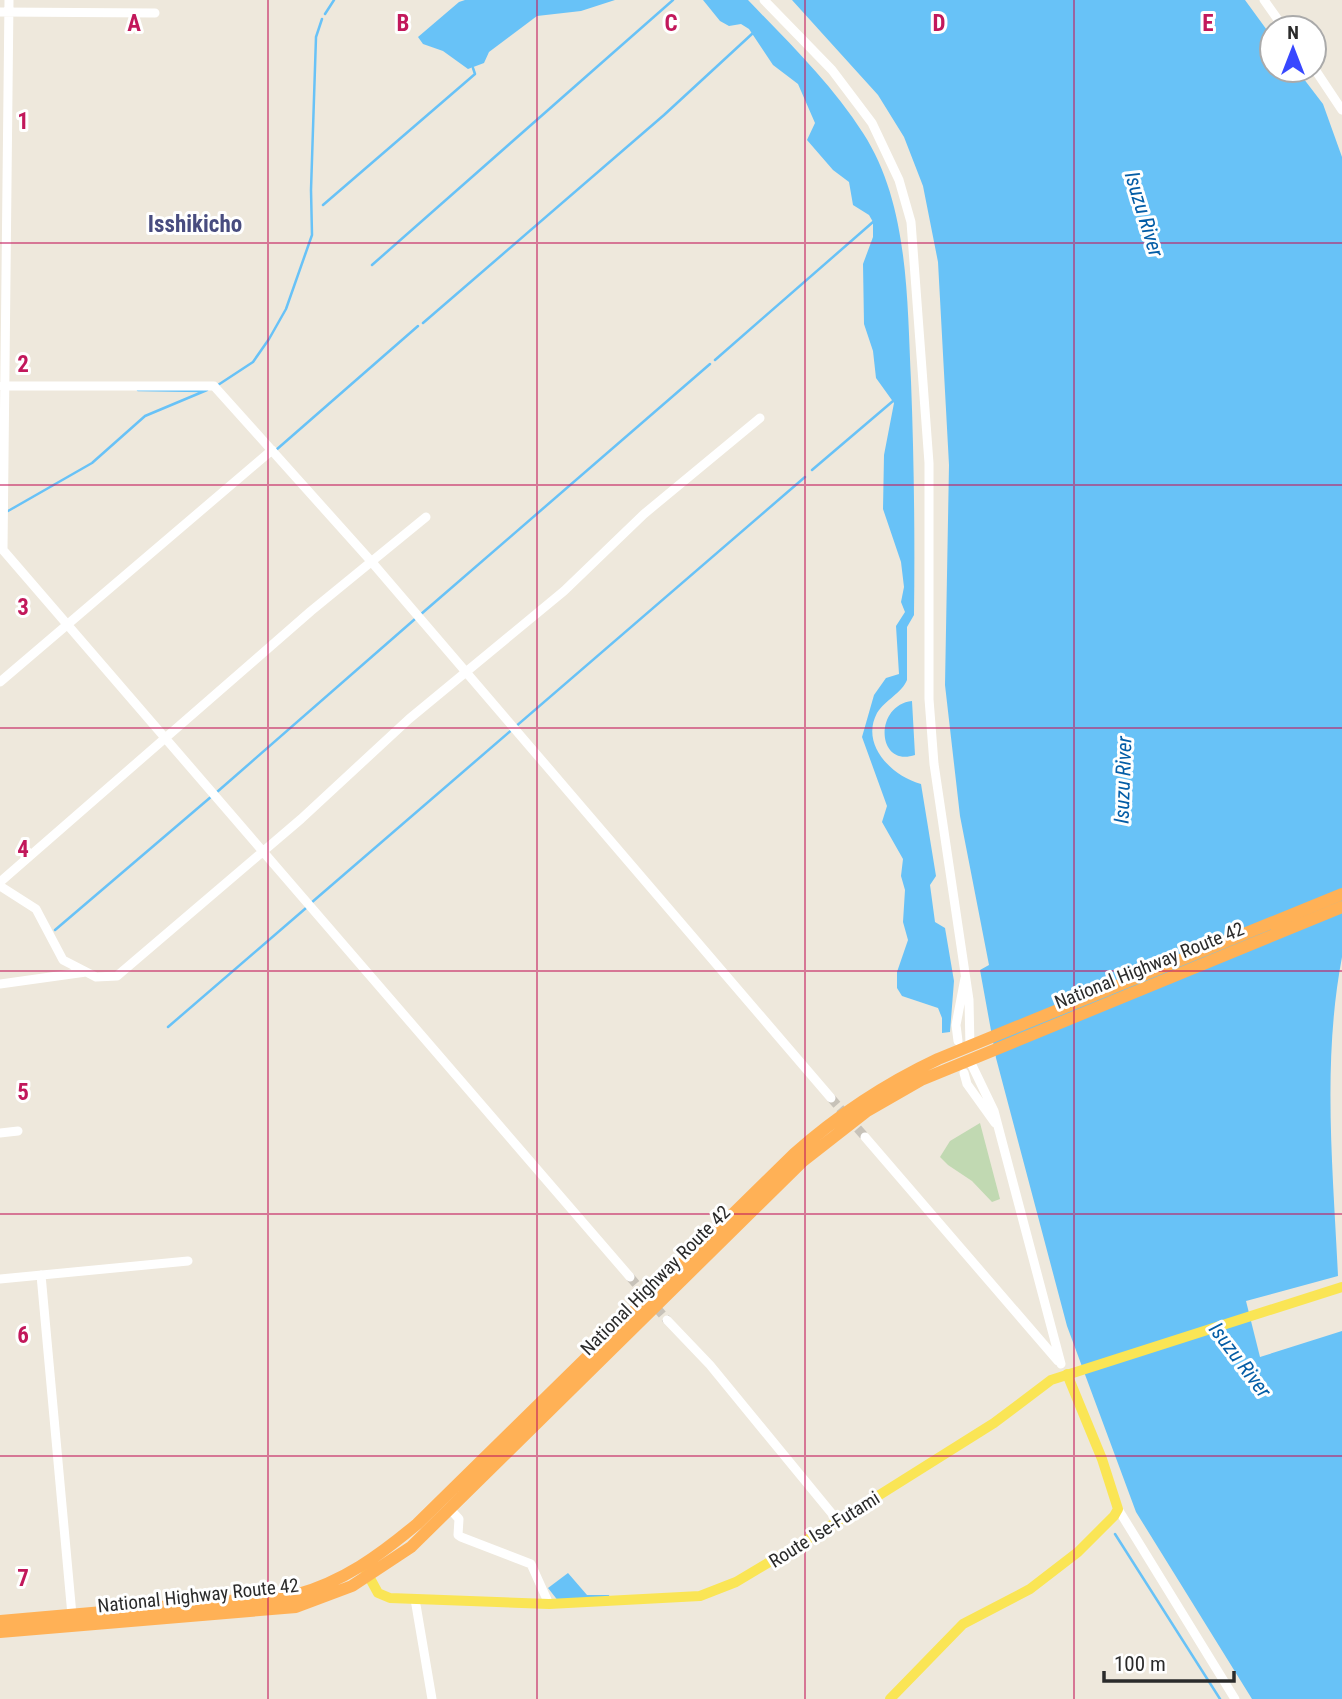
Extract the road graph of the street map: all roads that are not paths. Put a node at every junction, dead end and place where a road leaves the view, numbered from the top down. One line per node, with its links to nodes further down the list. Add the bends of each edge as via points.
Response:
1 (9, 0): 3 (street)
2 (764, 0): 21 (street, via 832,69 872,123 899,180 911,222 929,463 929,699 934,764)
3 (4, 12): 4 (street); 7 (street)
4 (155, 13)
5 (1325, 84): 6 (street)
6 (1342, 110)
7 (2, 386): 9 (street, via 214,387); 12 (street, via 3,550)
8 (760, 418): 13 (street)
9 (272, 450): 11 (street); 12 (street)
10 (426, 517): 11 (street)
11 (370, 560): 13 (street); 15 (street)
12 (67, 622): 14 (street); 15 (street)
13 (466, 672): 16 (street); 26 (street)
14 (0, 682)
15 (166, 737): 16 (street); 17 (street)
16 (262, 849): 20 (street, via 117,976 106,979); 33 (street)
17 (0, 884): 20 (street, via 36,909 59,956)
18 (1342, 894): 24 (highway, National Highway Route 42)
19 (1342, 907): 24 (highway, National Highway Route 42)
20 (86, 972): 22 (street)
21 (966, 975): 23 (street, via 956,1025); 24 (street)
22 (0, 984)
23 (958, 1041)
24 (976, 1051): 27 (street); 38 (highway, National Highway Route 42, via 867,1111 803,1161); 41 (highway, National Highway Route 42, via 882,1087 819,1132)
25 (964, 1073): 27 (street)
26 (831, 1098)
27 (998, 1127): 37 (street)
28 (18, 1131): 29 (street)
29 (0, 1133)
30 (865, 1137): 37 (street)
31 (188, 1261): 32 (street)
32 (41, 1275): 34 (street); 44 (street)
33 (630, 1277)
34 (0, 1279)
35 (1342, 1287): 37 (main road, Route Ise-Futami)
36 (667, 1320): 40 (street, via 710,1365)
37 (1068, 1369): 39 (main road); 40 (main road, Route Ise-Futami, via 994,1423)
38 (450, 1509): 41 (highway, National Highway Route 42, via 411,1547); 43 (street, via 459,1519 458,1535 531,1564)
39 (1118, 1509): 48 (main road, via 1078,1552 1030,1589 963,1624); 49 (street)
40 (838, 1521): 43 (main road, Route Ise-Futami, via 736,1582 700,1596)
41 (366, 1571): 42 (main road, Route Ise-Futami, via 374,1589 383,1596); 44 (highway, National Highway Route 42, via 295,1595); 46 (highway, National Highway Route 42, via 338,1592 296,1607)
42 (415, 1599): 43 (main road, Route Ise-Futami); 47 (street)
43 (549, 1604)
44 (72, 1615): 45 (highway, National Highway Route 42)
45 (0, 1621)
46 (0, 1632)
47 (432, 1699)
48 (890, 1699)
49 (1235, 1699)

